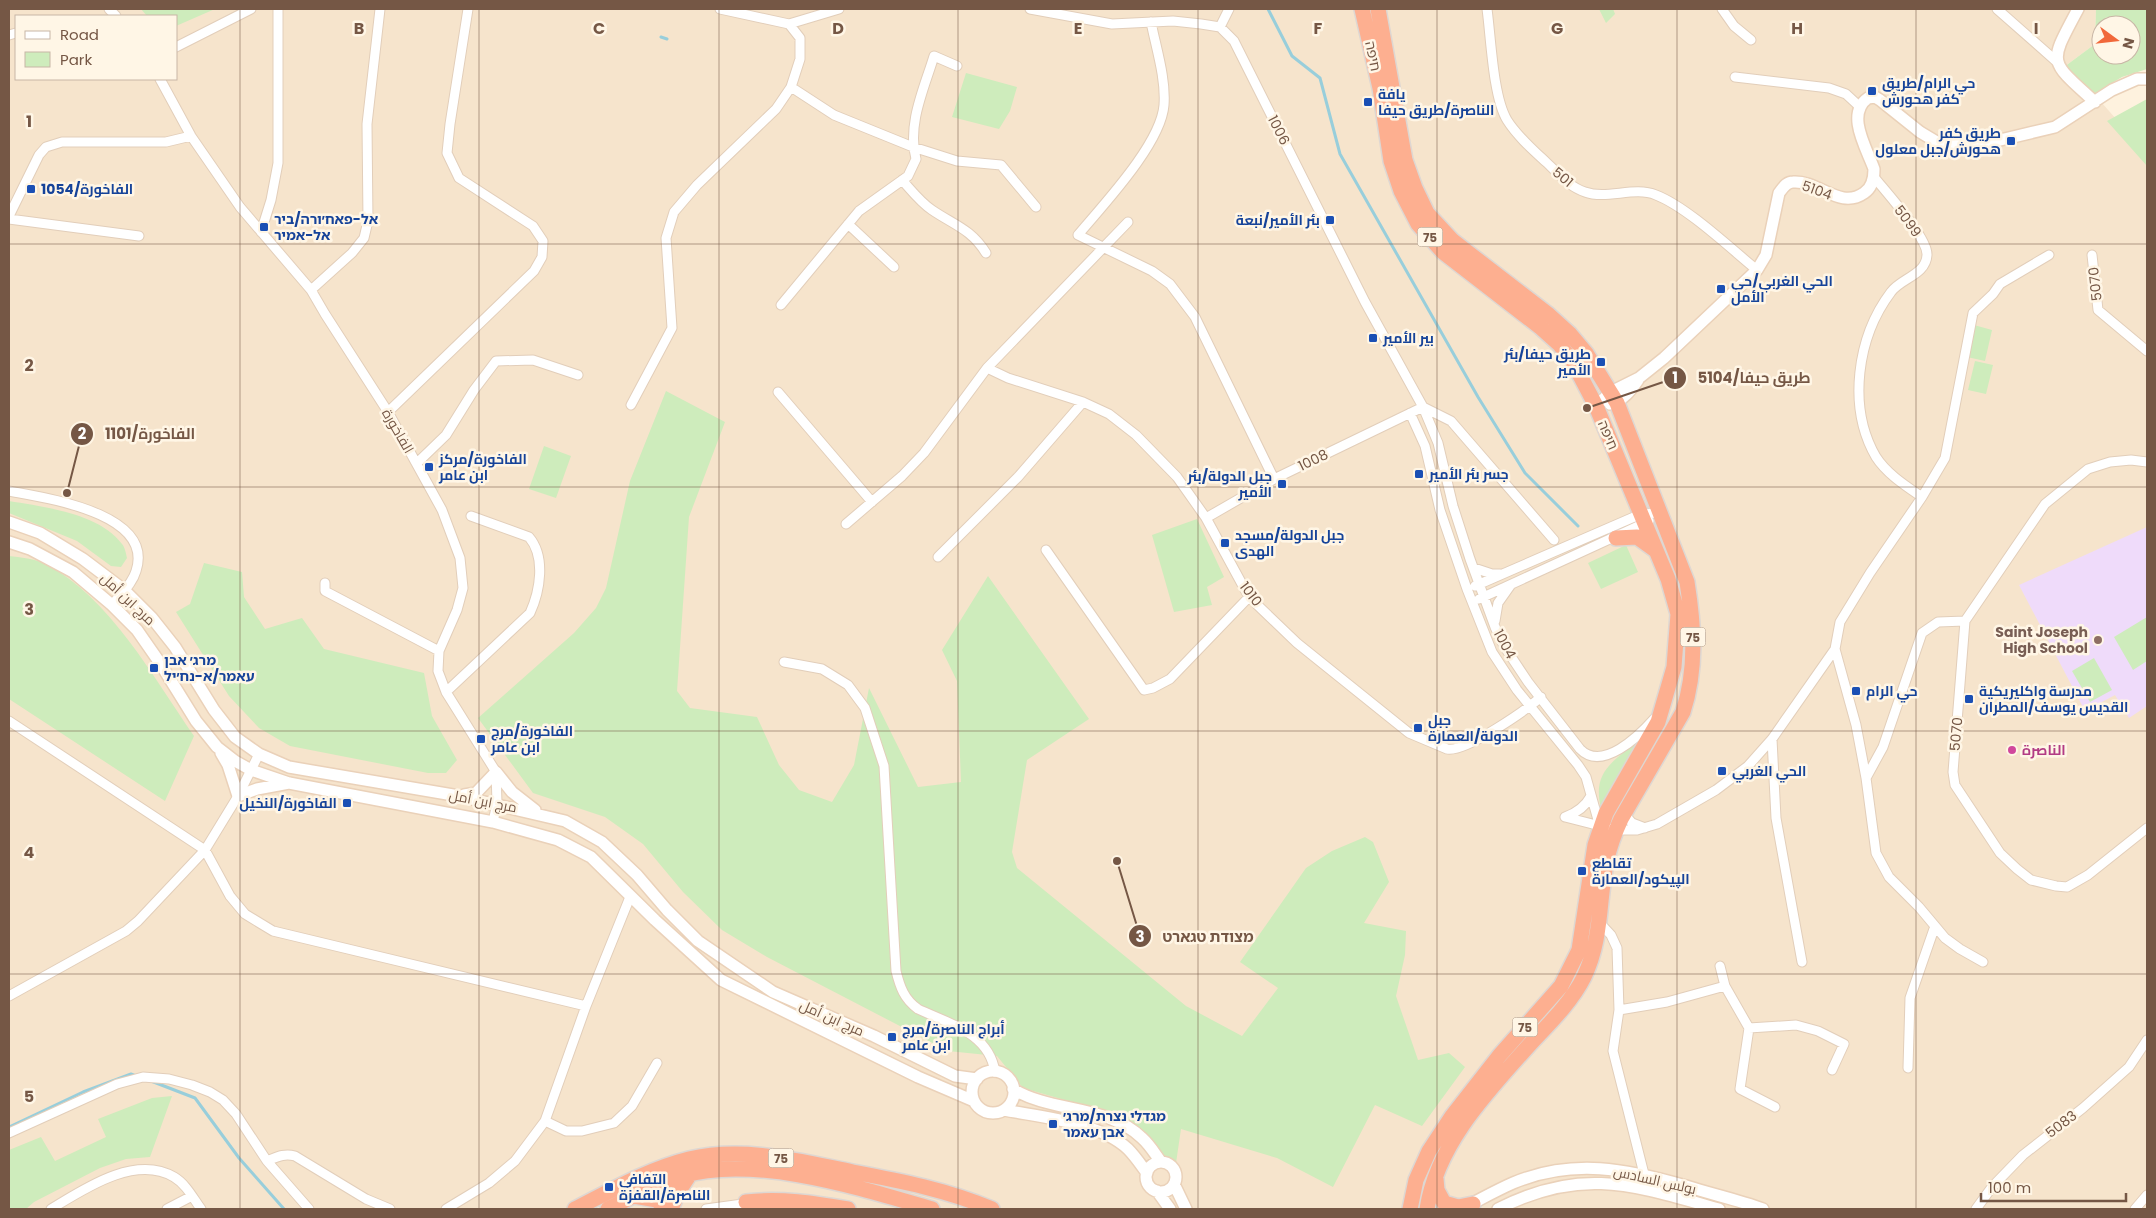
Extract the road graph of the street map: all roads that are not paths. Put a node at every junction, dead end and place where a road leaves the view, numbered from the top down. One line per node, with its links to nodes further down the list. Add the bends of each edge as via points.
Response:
1 (251, 9): 21 (street)
2 (278, 9): 38 (street, via 278,163)
3 (380, 9): 46 (street, via 367,124 368,221 364,238)
4 (468, 9): 57 (street, via 447,154 459,178 533,226 544,241 542,257 534,271)
5 (720, 9): 18 (street)
6 (838, 9): 18 (street)
7 (1030, 9): 16 (street)
8 (1082, 9): 16 (street)
9 (1229, 9): 19 (street)
10 (1362, 9): 55 (highway, חיפה / 75, via 1380,88 1391,161 1401,191 1418,224 1444,252 1560,344)
11 (1378, 9): 52 (highway, חיפה / 75, via 1405,160 1427,213 1453,241 1570,334 1586,352)
12 (1487, 9): 45 (street, 501, via 1500,104 1508,121 1539,156 1573,186 1586,193 1637,192 1655,195 1678,207)
13 (1722, 9): 20 (street)
14 (1997, 9): 22 (street)
15 (2078, 9): 22 (street, via 2061,38)
16 (1080, 18): 17 (street, via 1112,24)
17 (1151, 22): 19 (street, via 1174,21); 40 (street, via 1164,107 1144,152 1078,235)
18 (789, 24): 27 (street, via 800,38 800,59)
19 (1220, 27): 56 (street, 1006, via 1234,41)
20 (1750, 40)
21 (178, 46)
22 (2056, 61): 28 (street, via 2066,76)
23 (957, 66): 31 (street, via 934,56 915,120)
24 (1735, 76): 29 (street, via 1829,88 1846,94)
25 (2147, 79): 28 (street, via 2137,79 2112,90)
26 (161, 80): 30 (street, الفاخورة)
27 (791, 86): 31 (street, via 834,115); 54 (street, via 776,109 697,185 674,212 666,238 672,328)
28 (2095, 102): 29 (street, via 2054,126 1975,146 1940,144 1875,97 1868,98)
29 (1860, 107): 32 (street, via 1857,124)
30 (191, 136): 35 (street, via 166,142 62,142 46,147 33,166); 38 (street, الفاخورة)
31 (913, 147): 33 (street, via 916,159 908,176); 34 (street, via 957,161 1001,165)
32 (1874, 177): 45 (street, 5104, via 1865,192 1849,199 1806,184 1793,182 1784,185 1779,194 1766,255); 63 (street, 5099, via 1910,222 1926,247 1927,257 1921,269 1893,289 1878,310 1866,342 1858,397 1863,427 1877,458 1892,476)
33 (902, 180): 37 (street); 41 (street, via 930,209 968,231)
34 (1036, 207)
35 (9, 218): 39 (street)
36 (1128, 222): 40 (street)
37 (848, 224): 44 (street); 47 (street)
38 (261, 232): 46 (street, الفاخورة)
39 (139, 236)
40 (1103, 249): 49 (street); 61 (street, via 1152,271 1170,284 1195,317)
41 (986, 253)
42 (2049, 255): 63 (street, via 2000,284 1973,313 1945,458)
43 (2092, 255): 48 (street, 5070, via 2098,310)
44 (894, 268)
45 (1757, 270): 52 (street, 5104, via 1664,358)
46 (311, 290): 57 (street, الفاخورة)
47 (781, 305)
48 (2147, 351)
49 (987, 368): 53 (street, 1010); 64 (street, via 924,453)
50 (578, 375): 60 (street, via 533,360 496,361 446,435)
51 (778, 392): 64 (street)
52 (1614, 397): 55 (street, 5104); 65 (highway, חיפה / 75)
53 (1083, 402): 67 (street, 1010, via 1109,414 1136,435 1178,477); 76 (street, via 1018,477)
54 (631, 405)
55 (1596, 406): 68 (highway, חיפה / 75)
56 (1423, 407): 58 (street, 1008); 72 (street, via 1451,421); 77 (street, 1004, via 1438,443 1453,506)
57 (388, 412): 60 (street, الفاخورة)
58 (1410, 413): 61 (street, 1008); 82 (street, 1004, via 1425,446 1440,510)
59 (2147, 462): 88 (street, 5070, via 2110,462 2088,469 2045,504)
60 (417, 463): 91 (street, الفاخورة, via 442,510 460,558 463,588)
61 (1274, 479): 67 (street, 1008)
62 (9, 491): 83 (street, via 75,505 103,515 122,529 135,545 139,558 130,585)
63 (1922, 497): 90 (street, via 1840,622)
64 (872, 502): 70 (street)
65 (1659, 513): 68 (street); 110 (highway, חיפה / 75, via 1687,582 1692,613 1693,671 1683,712)
66 (472, 516): 94 (street, via 528,537 538,557 539,587 530,613)
67 (1206, 518): 84 (street, 1010)
68 (1643, 519): 71 (street); 75 (highway, חיפה / 75); 78 (street)
69 (9, 522): 83 (street, مرج ابن أمل, via 40,534)
70 (846, 524)
71 (1616, 538): 75 (highway, via 1638,538); 81 (street)
72 (1554, 540)
73 (9, 542): 87 (street, مرج ابن أمل, via 30,549 73,572)
74 (1046, 550): 84 (street, via 1144,690 1170,679)
75 (1657, 552): 93 (highway, חיפה / 75, via 1678,614)
76 (938, 557)
77 (1474, 568): 78 (street); 80 (street, 1004)
78 (1502, 574): 80 (street)
79 (325, 583): 91 (street, via 325,591)
80 (1480, 584): 82 (street); 85 (street, 1004)
81 (1510, 585): 85 (street); 89 (street, via 1498,603)
82 (1467, 589): 86 (street, 1004)
83 (124, 590): 87 (street); 100 (street, مرج ابن أمل, via 175,647 235,737)
84 (1249, 597): 96 (street, 1010, via 1297,643 1409,733 1447,749 1461,748)
85 (1484, 597): 86 (street); 89 (street, 1004)
86 (1472, 602): 96 (street, 1004, via 1492,652)
87 (112, 605): 99 (street, مرج ابن أمل, via 137,630 196,721)
88 (1965, 621): 103 (street, via 1938,622 1922,633 1884,747); 114 (street, 5070, via 1953,772 1955,785 2000,852 2031,880 2067,887 2088,875)
89 (1495, 626): 95 (street, 1004, via 1514,663)
90 (1835, 649): 98 (street); 103 (street, via 1856,725)
91 (439, 652): 94 (street, الفاخورة, via 438,671)
92 (784, 662): 133 (street, via 822,670 848,685 865,708 884,766 896,971 901,989 918,1009 979,1039 993,1060)
93 (1669, 690): 95 (street, 1004, via 1657,714 1639,734 1600,758 1584,753); 112 (highway, חיפה / 75, via 1658,722)
94 (446, 692): 102 (street, الفاخورة)
95 (1541, 697): 96 (street, 1010)
96 (1531, 706): 107 (street, 1004, via 1578,765 1586,777)
97 (9, 721): 116 (street)
98 (1772, 739): 113 (street, via 1748,766 1716,790); 121 (street, via 1776,818)
99 (217, 747): 101 (street, مرج ابن أمل); 105 (street, via 228,765)
100 (260, 754): 101 (street); 106 (street, مرج ابن أمل, via 289,767)
101 (251, 770): 104 (street, مرج ابن أمل); 105 (street)
102 (496, 772): 106 (street, via 476,792); 108 (street); 109 (street, via 512,792)
103 (1866, 778): 120 (street, via 1876,853 1889,877)
104 (289, 782): 105 (street); 111 (street, مرج ابن أمل)
105 (238, 796): 116 (street)
106 (459, 796): 108 (street, مرج ابن أمل)
107 (1591, 796): 112 (street, 1004); 112 (street, via 1579,811 1565,817)
108 (497, 803): 109 (street, مرج ابن أمل); 111 (street)
109 (538, 813): 134 (street, مرج ابن أمل, via 565,821 602,842 698,940 773,992 955,1076)
110 (1624, 814): 113 (street, via 1632,823); 115 (highway, 75)
111 (493, 822): 117 (street, مرج ابن أمل, via 558,840 591,857)
112 (1600, 827): 115 (street); 118 (highway, 75, via 1591,857)
113 (1645, 828): 115 (street)
114 (2147, 828)
115 (1616, 830): 119 (highway, 75, via 1607,859)
116 (206, 850): 125 (street, via 126,931); 126 (street, via 230,896 245,914 273,931)
117 (630, 896): 126 (street); 136 (street, مرج ابن أمل, via 721,980 909,1073)
118 (1586, 914): 119 (street); 144 (highway, 75, via 1579,950 1561,986 1457,1109)
119 (1600, 922): 127 (street, via 1617,948); 145 (highway, 75, via 1594,955 1574,995 1464,1124)
120 (1935, 926): 122 (street, via 1952,943); 131 (street, via 1910,998)
121 (1802, 962)
122 (1983, 962)
123 (1720, 966): 124 (street)
124 (1725, 986): 127 (street, via 1667,1002); 128 (street)
125 (9, 996)
126 (586, 1006): 139 (street)
127 (1619, 1010): 148 (street, via 1613,1051)
128 (1749, 1028): 132 (street, via 1796,1025 1818,1031 1844,1044); 137 (street, via 1740,1089)
129 (2147, 1040): 179 (street, 5083, via 2116,1078 2022,1155)
130 (658, 1063): 139 (street, via 632,1106 614,1123 566,1131)
131 (1908, 1068)
132 (1832, 1070)
133 (995, 1072): 134 (street); 135 (street, via 1009,1080)
134 (977, 1079): 136 (street, via 972,1091)
135 (1013, 1090): 138 (street, via 1012,1099); 143 (street, via 1028,1098 1116,1120 1142,1138)
136 (974, 1101): 138 (street, via 986,1112)
137 (1775, 1108)
138 (1004, 1110): 146 (street, via 1080,1125 1108,1135 1127,1148)
139 (545, 1121): 162 (street, via 515,1161)
140 (9, 1133): 142 (street, via 118,1084 143,1077 169,1080 210,1092 223,1100)
141 (719, 1154): 147 (highway, via 697,1166); 163 (highway, 75, via 658,1169); 171 (highway, 75, via 745,1153 802,1161 922,1186)
142 (267, 1161): 160 (street); 161 (street, via 280,1155 295,1156 366,1199)
143 (1161, 1162): 146 (street); 149 (street, via 1174,1170)
144 (1423, 1166): 174 (highway); 175 (highway, 75, via 1416,1180)
145 (1439, 1166): 155 (highway, via 1437,1190 1444,1203 1458,1208); 176 (highway, 75)
146 (1147, 1173): 150 (street, via 1149,1186)
147 (690, 1174): 153 (highway, 75); 166 (highway); 170 (highway, 75, via 725,1169 768,1170)
148 (1644, 1174): 155 (street, بولس السادس, via 1595,1168 1554,1171 1513,1183); 156 (street, بولس السادس)
149 (1174, 1184): 150 (street, via 1167,1191); 173 (street)
150 (1157, 1191): 172 (street)
151 (2147, 1195): 180 (street)
152 (192, 1196): 157 (street, via 173,1176 158,1170 142,1170 119,1174 87,1186); 158 (street); 159 (street)
153 (634, 1196): 164 (highway, 75); 165 (highway, via 657,1200)
154 (746, 1202): 167 (street); 168 (street); 169 (highway, via 810,1202)
155 (1467, 1206)
156 (1756, 1208)
157 (52, 1209)
158 (167, 1209)
159 (201, 1209)
160 (309, 1209)
161 (390, 1209)
162 (446, 1209)
163 (575, 1209)
164 (608, 1209)
165 (665, 1209)
166 (671, 1209)
167 (706, 1209)
168 (782, 1209)
169 (848, 1209)
170 (932, 1209)
171 (992, 1209)
172 (1170, 1209)
173 (1186, 1209)
174 (1401, 1209)
175 (1410, 1209)
176 (1427, 1209)
177 (1498, 1209): 178 (street, بولس السادس, via 1541,1191 1590,1182 1652,1190)
178 (1719, 1209)
179 (1976, 1209)
180 (2135, 1209)

